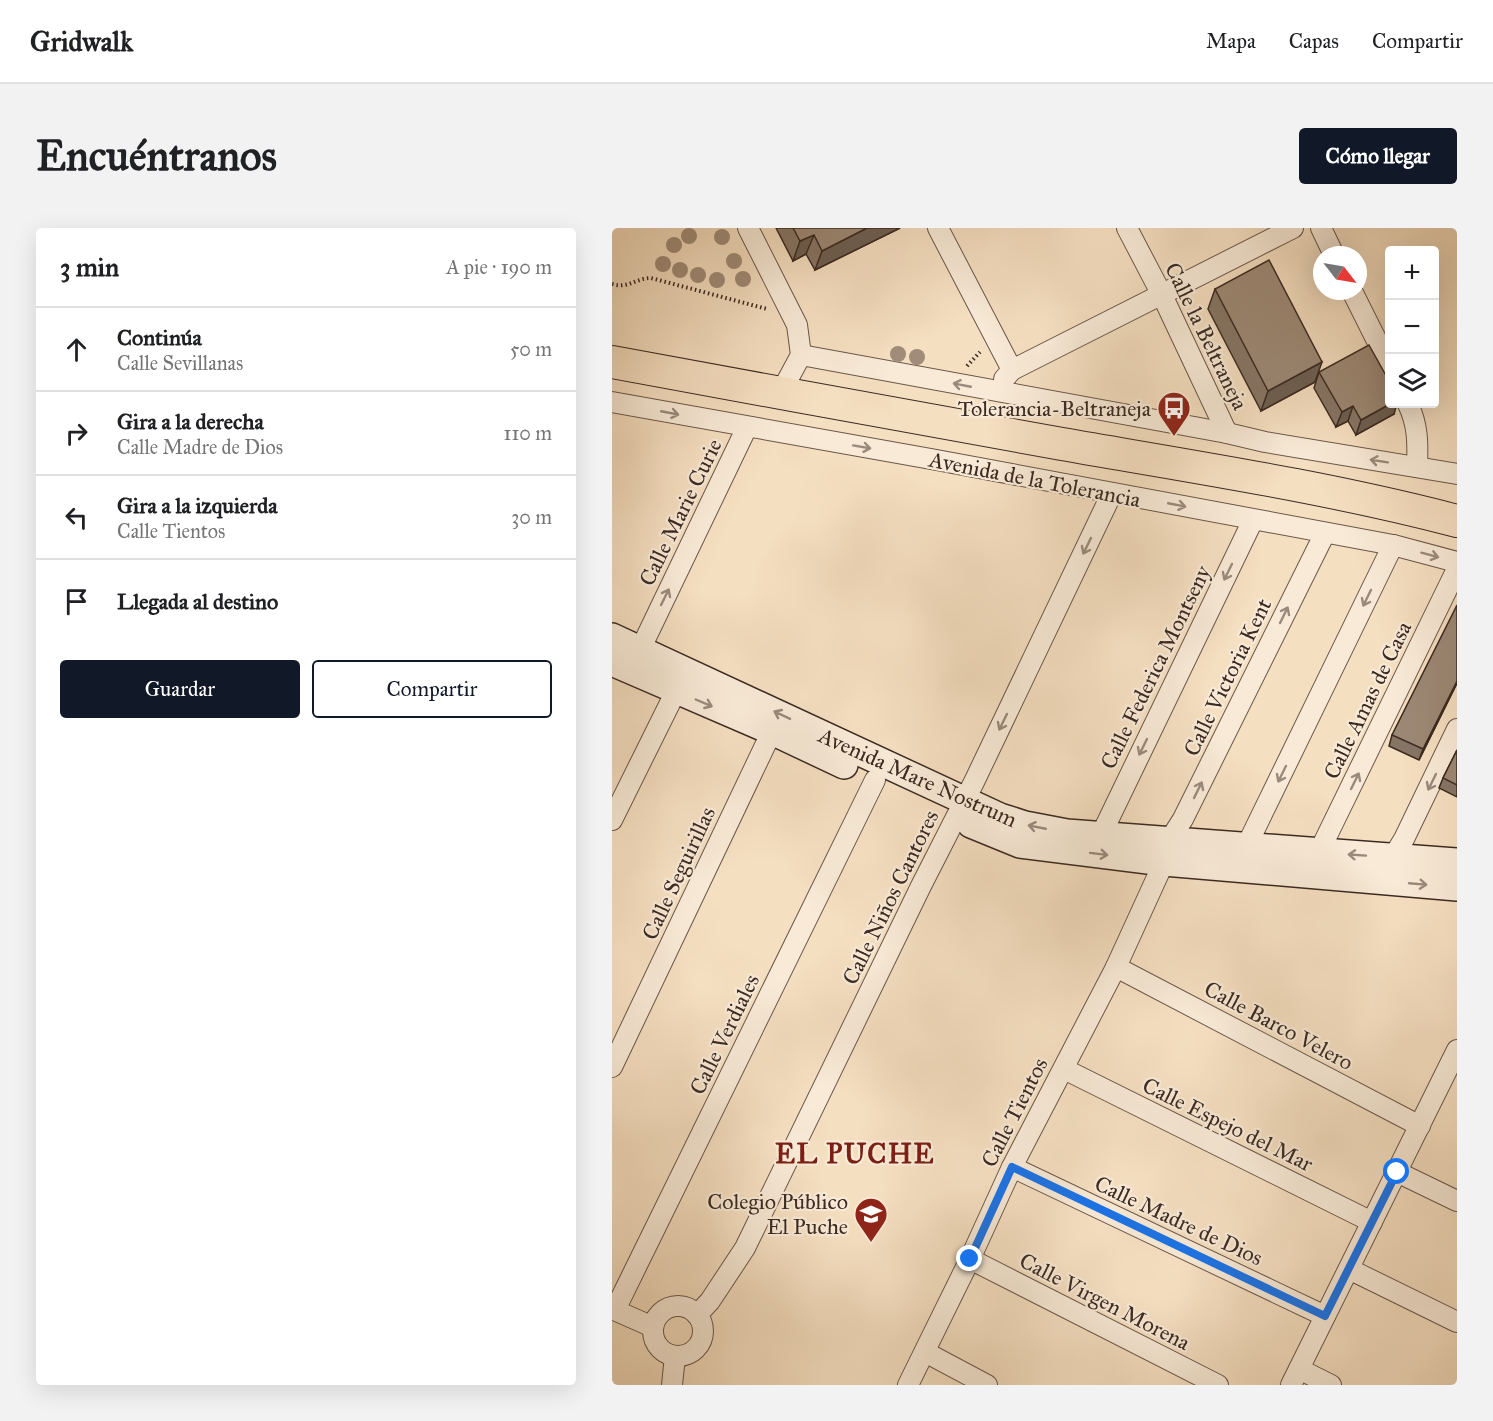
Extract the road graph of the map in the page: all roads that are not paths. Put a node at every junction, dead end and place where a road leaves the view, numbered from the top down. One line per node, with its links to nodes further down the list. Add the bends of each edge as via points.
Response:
1 (748, 228): 9 (street, via 797,325)
2 (938, 228): 12 (street)
3 (1127, 228): 7 (street, Calle la Beltraneja)
4 (1293, 228): 7 (street)
5 (1321, 228): 6 (street)
6 (1330, 246)
7 (1162, 295): 12 (street); 18 (street, Calle la Beltraneja)
8 (1356, 300): 10 (street)
9 (801, 355): 13 (street, one-way to 9); 14 (street)
10 (1385, 359)
11 (612, 362): 14 (main road, Avenida de la Tolerancia)
12 (1012, 370): 13 (street)
13 (993, 391): 18 (street)
14 (780, 394): 23 (main road, Avenida de la Tolerancia, via 1257,478)
15 (612, 402): 17 (street, Avenida de la Tolerancia, one-way to 17)
16 (1410, 408): 19 (street, via 1418,438)
17 (747, 427): 21 (street, Avenida de la Tolerancia, one-way to 21); 29 (street, Calle Marie Curie, one-way to 17)
18 (1227, 433): 19 (street, one-way to 18)
19 (1417, 467): 20 (street)
20 (1457, 474)
21 (1112, 493): 22 (street, Avenida de la Tolerancia, one-way to 22); 35 (street, Calle Niños Cantores, one-way to 35)
22 (1253, 519): 24 (street, Avenida de la Tolerancia); 37 (street, Calle Federica Montseny, one-way to 37)
23 (1457, 521)
24 (1325, 533): 25 (street, Avenida de la Tolerancia); 39 (street, Calle Victoria Kent, one-way to 24)
25 (1393, 545): 26 (street, Avenida de la Tolerancia, one-way to 26); 38 (street, one-way to 38)
26 (1457, 562)
27 (1457, 569): 40 (street, Calle Amas de Casa, one-way to 27)
28 (612, 637): 29 (street, Avenida Mare Nostrum)
29 (640, 650): 35 (street, Avenida Mare Nostrum, one-way to 29)
30 (612, 662): 31 (street, Avenida Mare Nostrum)
31 (676, 691): 33 (street, Avenida Mare Nostrum, one-way to 33); 36 (street)
32 (1457, 729): 41 (street, one-way to 41)
33 (772, 731): 34 (street, Avenida Mare Nostrum); 46 (street, Calle Seguirillas)
34 (875, 780): 35 (street, Avenida Mare Nostrum); 56 (street, Calle Verdiales)
35 (961, 809): 37 (street, Avenida Mare Nostrum, one-way to 35, via 1067,833); 39 (street, Avenida Mare Nostrum, one-way to 39, via 1020,844); 57 (street, Calle Niños Cantores, via 745,1248)
36 (612, 820)
37 (1101, 835): 39 (street, Avenida Mare Nostrum)
38 (1246, 847): 39 (street, Avenida Mare Nostrum); 40 (street, Avenida Mare Nostrum)
39 (1167, 851): 43 (street, Avenida Mare Nostrum, one-way to 43); 44 (street, Calle Tientos)
40 (1319, 852): 41 (street, Avenida Mare Nostrum, one-way to 40)
41 (1393, 857): 42 (street, Avenida Mare Nostrum)
42 (1457, 862)
43 (1457, 887)
44 (1116, 967): 47 (street, Calle Tientos); 49 (street, Calle Barco Velero)
45 (1457, 1050): 48 (street)
46 (612, 1067)
47 (1064, 1069): 50 (street, Calle Tientos); 53 (street, Calle Espejo del Mar)
48 (1450, 1079): 49 (street)
49 (1420, 1126): 51 (street)
50 (1012, 1167): 54 (street, Calle Tientos); 58 (street, Calle Madre de Dios)
51 (1397, 1172): 52 (street); 53 (street)
52 (1457, 1201)
53 (1372, 1222): 55 (street)
54 (970, 1259): 61 (street, Calle Tientos); 67 (street, Calle Virgen Morena)
55 (1349, 1269): 58 (street); 59 (street)
56 (614, 1310): 60 (street)
57 (697, 1315): 60 (street, via 685,1307 674,1306 663,1311); 62 (street, via 703,1326 701,1341 689,1353)
58 (1325, 1316): 63 (street)
59 (1457, 1322)
60 (653, 1327): 62 (street, via 658,1346)
61 (925, 1352): 65 (street, Calle Tientos); 66 (street)
62 (675, 1356): 64 (street)
63 (1295, 1377): 68 (street)
64 (672, 1385)
65 (908, 1385)
66 (987, 1385)
67 (1218, 1385)
68 (1331, 1385)

